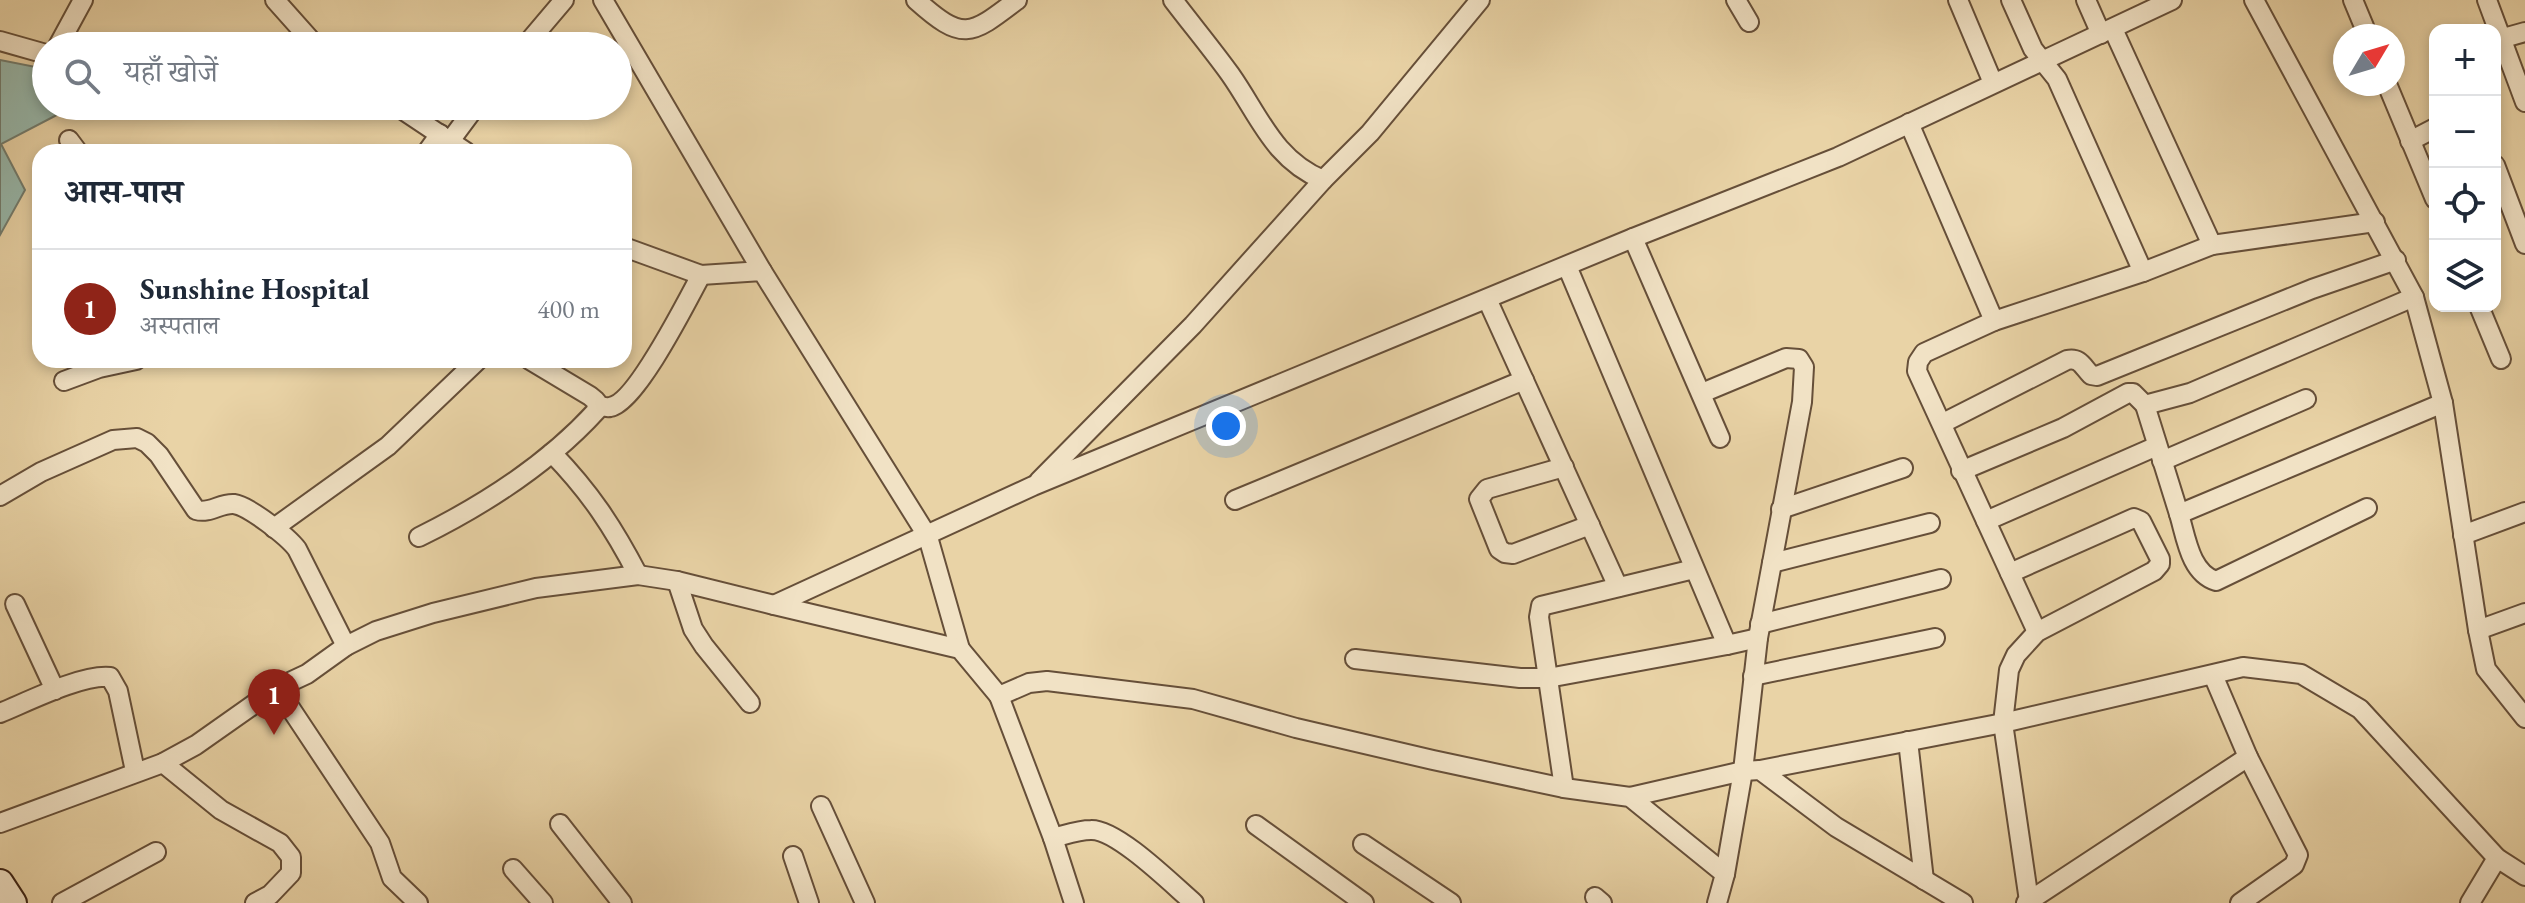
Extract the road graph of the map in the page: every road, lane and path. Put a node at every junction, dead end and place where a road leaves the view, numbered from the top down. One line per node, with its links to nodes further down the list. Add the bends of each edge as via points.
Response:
1 (83, 0): 21 (street)
2 (275, 0): 22 (street)
3 (564, 0): 23 (street)
4 (603, 0): 24 (street)
5 (916, 0): 6 (street, via 938,19 965,30 974,30)
6 (1017, 0)
7 (1173, 0): 42 (street, via 1230,74 1269,139 1308,174)
8 (1480, 0): 42 (street, via 1370,133)
9 (1736, 0): 17 (street)
10 (1958, 0): 32 (street)
11 (2011, 0): 31 (street)
12 (2086, 0): 20 (street)
13 (2172, 0): 20 (street)
14 (2254, 0): 44 (street)
15 (2353, 0): 18 (street)
16 (2487, 0): 19 (street)
17 (1749, 22)
18 (2363, 24)
19 (2495, 24)
20 (2107, 31): 31 (street); 47 (street)
21 (66, 32)
22 (304, 32)
23 (537, 32)
24 (622, 32)
25 (2525, 32): 26 (street)
26 (2501, 39)
27 (0, 41): 30 (street)
28 (2501, 42): 34 (street)
29 (632, 49): 51 (street)
30 (32, 50)
31 (2041, 61): 32 (street); 52 (street, via 2057,79)
32 (1993, 83): 37 (street)
33 (2392, 96): 39 (street)
34 (2525, 102)
35 (418, 120): 40 (street)
36 (467, 120): 40 (street)
37 (1909, 123): 45 (street, via 1838,157); 57 (street)
38 (2429, 131): 39 (street)
39 (2410, 141): 43 (street)
40 (452, 142)
41 (2496, 168): 46 (street)
42 (1323, 180): 76 (street, via 1193,325)
43 (2429, 185)
44 (2375, 222): 47 (street); 49 (street)
45 (1633, 238): 50 (street); 64 (street)
46 (2525, 244)
47 (2212, 245): 52 (street)
48 (632, 250): 53 (street)
49 (2396, 260): 54 (street); 69 (street, via 2097,376 2074,358 2067,360)
50 (1567, 266): 55 (street); 91 (street)
51 (762, 271): 53 (street); 89 (street)
52 (2143, 272): 57 (street)
53 (701, 275): 67 (street, via 625,399 610,407)
54 (2414, 297): 66 (street); 68 (street, via 2190,393)
55 (1487, 299): 62 (street); 76 (street)
56 (2481, 312): 58 (street)
57 (1994, 321): 69 (street, via 1919,359 1917,371)
58 (2501, 359)
59 (99, 368): 63 (street)
60 (470, 368): 86 (street, via 388,446)
61 (543, 368): 67 (street)
62 (1524, 380): 73 (street); 78 (street)
63 (64, 381)
64 (1702, 393): 70 (street); 80 (street, via 1786,358 1799,359 1804,367 1802,402)
65 (2306, 399): 72 (street)
66 (2443, 403): 82 (street); 87 (street)
67 (597, 405): 71 (street, via 595,413)
68 (2145, 405): 72 (street); 75 (street, via 2128,393 2063,428)
69 (1943, 423): 75 (street)
70 (1720, 438)
71 (552, 453): 88 (street, via 471,510); 93 (street, via 608,518)
72 (2160, 454): 82 (street); 83 (street)
73 (1564, 467): 85 (street); 85 (street, via 1482,493 1479,499 1499,549 1513,554)
74 (1903, 468): 80 (street)
75 (1961, 471): 83 (street)
76 (1033, 486): 89 (street)
77 (0, 496): 86 (street, via 113,440 137,438 159,455 196,510 233,504)
78 (1235, 500)
79 (2367, 508): 82 (street, via 2216,581 2206,578 2193,560)
80 (1781, 509): 90 (street)
81 (2525, 512): 87 (street)
82 (2179, 514)
83 (1986, 521): 92 (street)
84 (1930, 523): 90 (street)
85 (1590, 525): 96 (street)
86 (274, 528): 105 (street, via 297,549)
87 (2463, 535): 100 (street)
88 (419, 537)
89 (928, 537): 98 (street); 106 (street)
90 (1772, 563): 101 (street)
91 (1694, 569): 96 (street); 104 (street)
92 (2010, 573): 102 (street); 102 (street, via 2134,518 2141,521 2160,559 2154,571)
93 (638, 575): 95 (street); 105 (street, via 536,588 433,613)
94 (1941, 579): 101 (street)
95 (677, 581): 98 (street); 114 (street, via 687,616 704,646)
96 (1618, 587): 110 (street, via 1541,606)
97 (15, 604): 112 (street)
98 (774, 605): 106 (street)
99 (2525, 613): 100 (street)
100 (2478, 630): 116 (street, via 2486,669)
101 (1759, 631): 104 (street); 109 (street)
102 (2037, 632): 117 (street, via 2009,670)
103 (1935, 638): 109 (street)
104 (1727, 645): 110 (street)
105 (346, 646): 111 (street)
106 (960, 649): 113 (street)
107 (1355, 659): 110 (street)
108 (2213, 675): 117 (street); 119 (street); 133 (street, via 2243,667 2301,674 2360,709)
109 (1753, 676): 121 (street)
110 (1548, 678): 123 (street)
111 (277, 688): 120 (street); 143 (street, via 380,843 392,878)
112 (55, 690): 115 (street); 122 (street, via 105,676 113,680)
113 (999, 696): 123 (street, via 1047,681 1193,699 1296,728); 129 (street)
114 (750, 703)
115 (0, 713)
116 (2525, 718)
117 (2003, 723): 118 (street); 139 (street)
118 (1908, 741): 121 (street); 137 (street)
119 (2248, 757): 139 (street); 154 (street, via 2298,855 2294,865)
120 (163, 763): 122 (street); 142 (street, via 221,810 280,843 291,857 291,873)
121 (1751, 770): 124 (street); 135 (street); 137 (street)
122 (135, 771): 126 (street)
123 (1564, 788): 124 (street)
124 (1630, 797): 135 (street)
125 (821, 806): 147 (street)
126 (0, 823)
127 (560, 824): 145 (street)
128 (1256, 825): 150 (street)
129 (1053, 838): 148 (street); 149 (street, via 1092,830 1107,833)
130 (1363, 844): 151 (street)
131 (156, 852): 141 (street)
132 (793, 856): 146 (street)
133 (2497, 858): 136 (street); 155 (street)
134 (513, 869): 144 (street)
135 (1725, 874): 152 (street)
136 (2525, 876)
137 (1924, 880): 153 (street)
138 (0, 883): 140 (main road)
139 (2028, 902)
140 (13, 903)
141 (62, 903)
142 (255, 903)
143 (418, 903)
144 (543, 903)
145 (622, 903)
146 (809, 903)
147 (865, 903)
148 (1074, 903)
149 (1194, 903)
150 (1364, 903)
151 (1451, 903)
152 (1717, 903)
153 (1963, 903)
154 (2240, 903)
155 (2470, 903)

